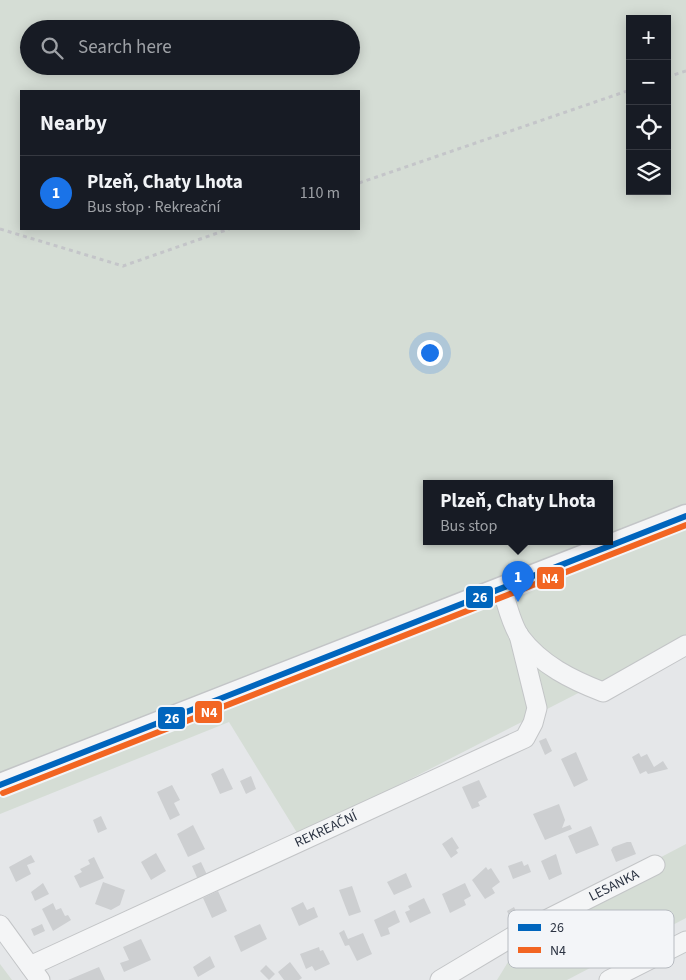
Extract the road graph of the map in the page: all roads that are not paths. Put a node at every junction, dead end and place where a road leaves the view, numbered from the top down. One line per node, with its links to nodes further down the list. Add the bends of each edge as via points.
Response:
1 (686, 516): 3 (street)
2 (613, 545): 4 (street)
3 (613, 545)
4 (502, 589): 5 (street, REKREAČNÍ); 7 (street)
5 (519, 636): 6 (street, REKREAČNÍ, via 562,675 603,692); 15 (street, REKREAČNÍ, via 537,708 525,738)
6 (686, 646)
7 (0, 785)
8 (656, 865): 9 (street, LESANKA)
9 (566, 910)
10 (0, 925): 15 (street)
11 (508, 939): 16 (street, LESANKA)
12 (686, 941): 13 (street)
13 (674, 947)
14 (633, 968): 17 (street)
15 (35, 973)
16 (440, 980)
17 (609, 980)

